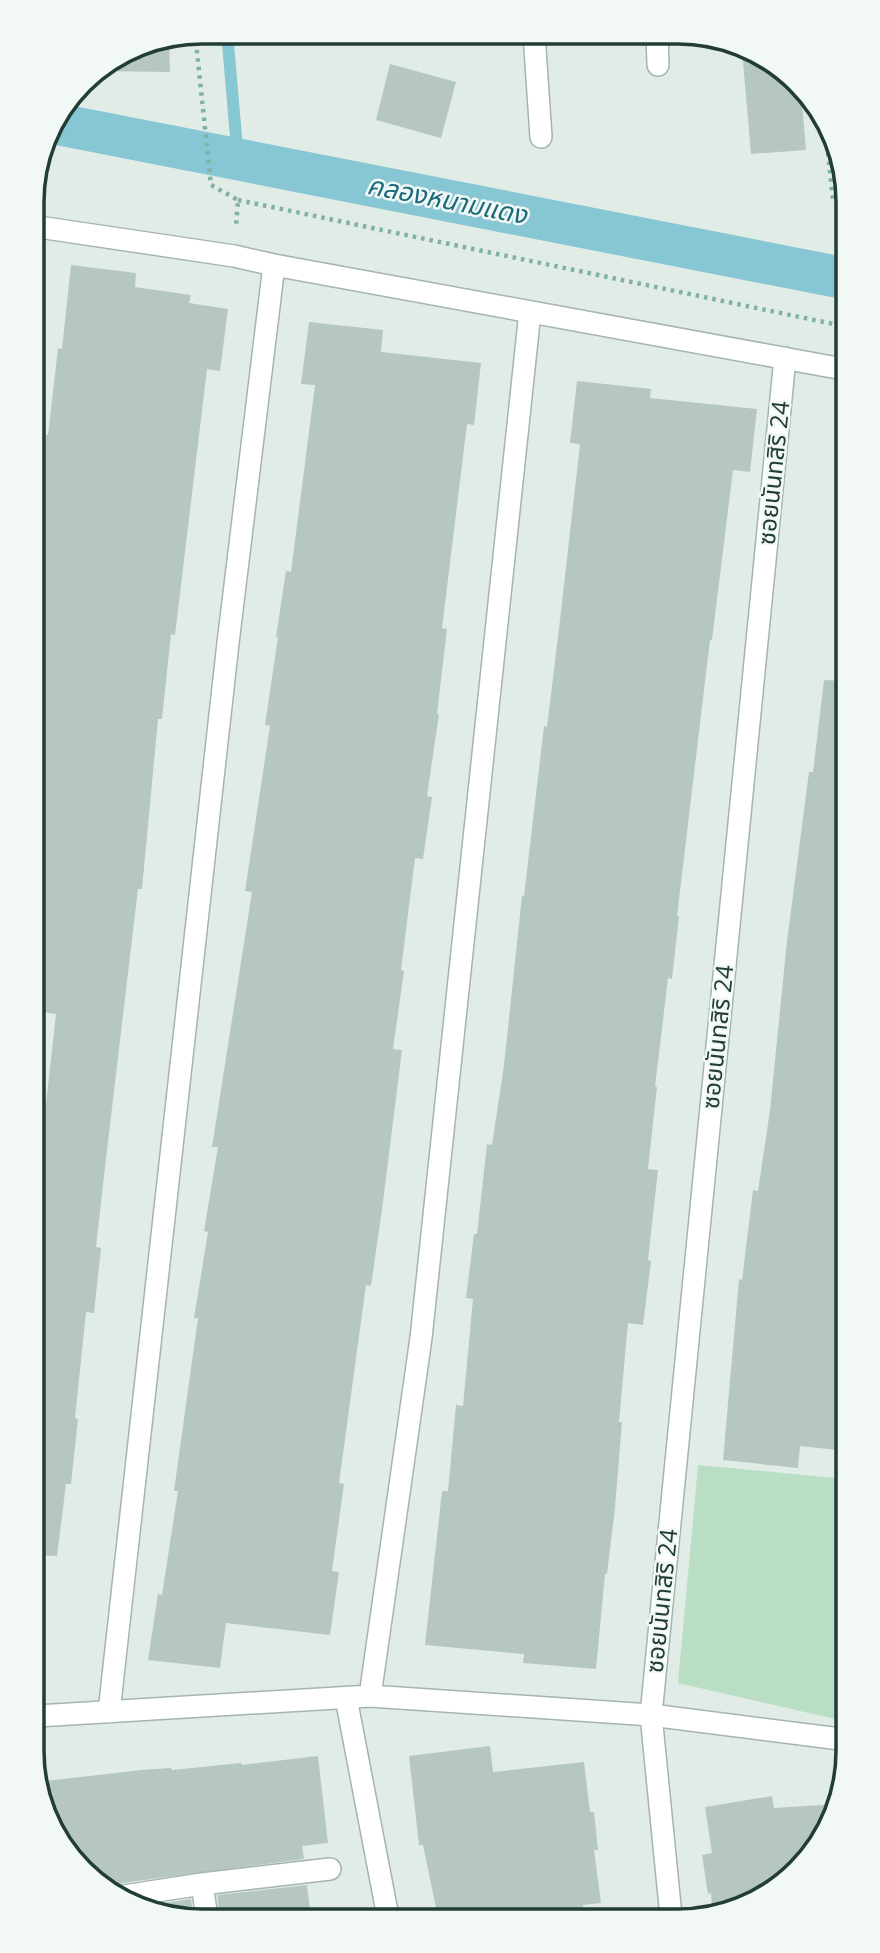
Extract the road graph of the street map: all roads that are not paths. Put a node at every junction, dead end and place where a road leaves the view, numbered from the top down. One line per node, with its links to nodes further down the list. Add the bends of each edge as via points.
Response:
1 (535, 44): 4 (street)
2 (657, 44): 3 (street)
3 (658, 65)
4 (541, 136)
5 (44, 228): 6 (street)
6 (274, 265): 7 (street); 12 (street)
7 (530, 312): 8 (street); 10 (street, via 421,1338)
8 (785, 358): 9 (street); 13 (street, ซอยนันทสิริ 24)
9 (836, 368)
10 (370, 1696): 11 (street); 13 (street)
11 (346, 1698): 12 (street); 20 (street)
12 (109, 1712): 14 (street)
13 (651, 1715): 15 (street); 21 (street, ซอยนันทสิริ 24)
14 (44, 1716)
15 (836, 1738)
16 (330, 1869): 17 (street)
17 (202, 1884): 18 (street); 19 (street)
18 (135, 1894)
19 (206, 1909)
20 (386, 1909)
21 (670, 1909)

